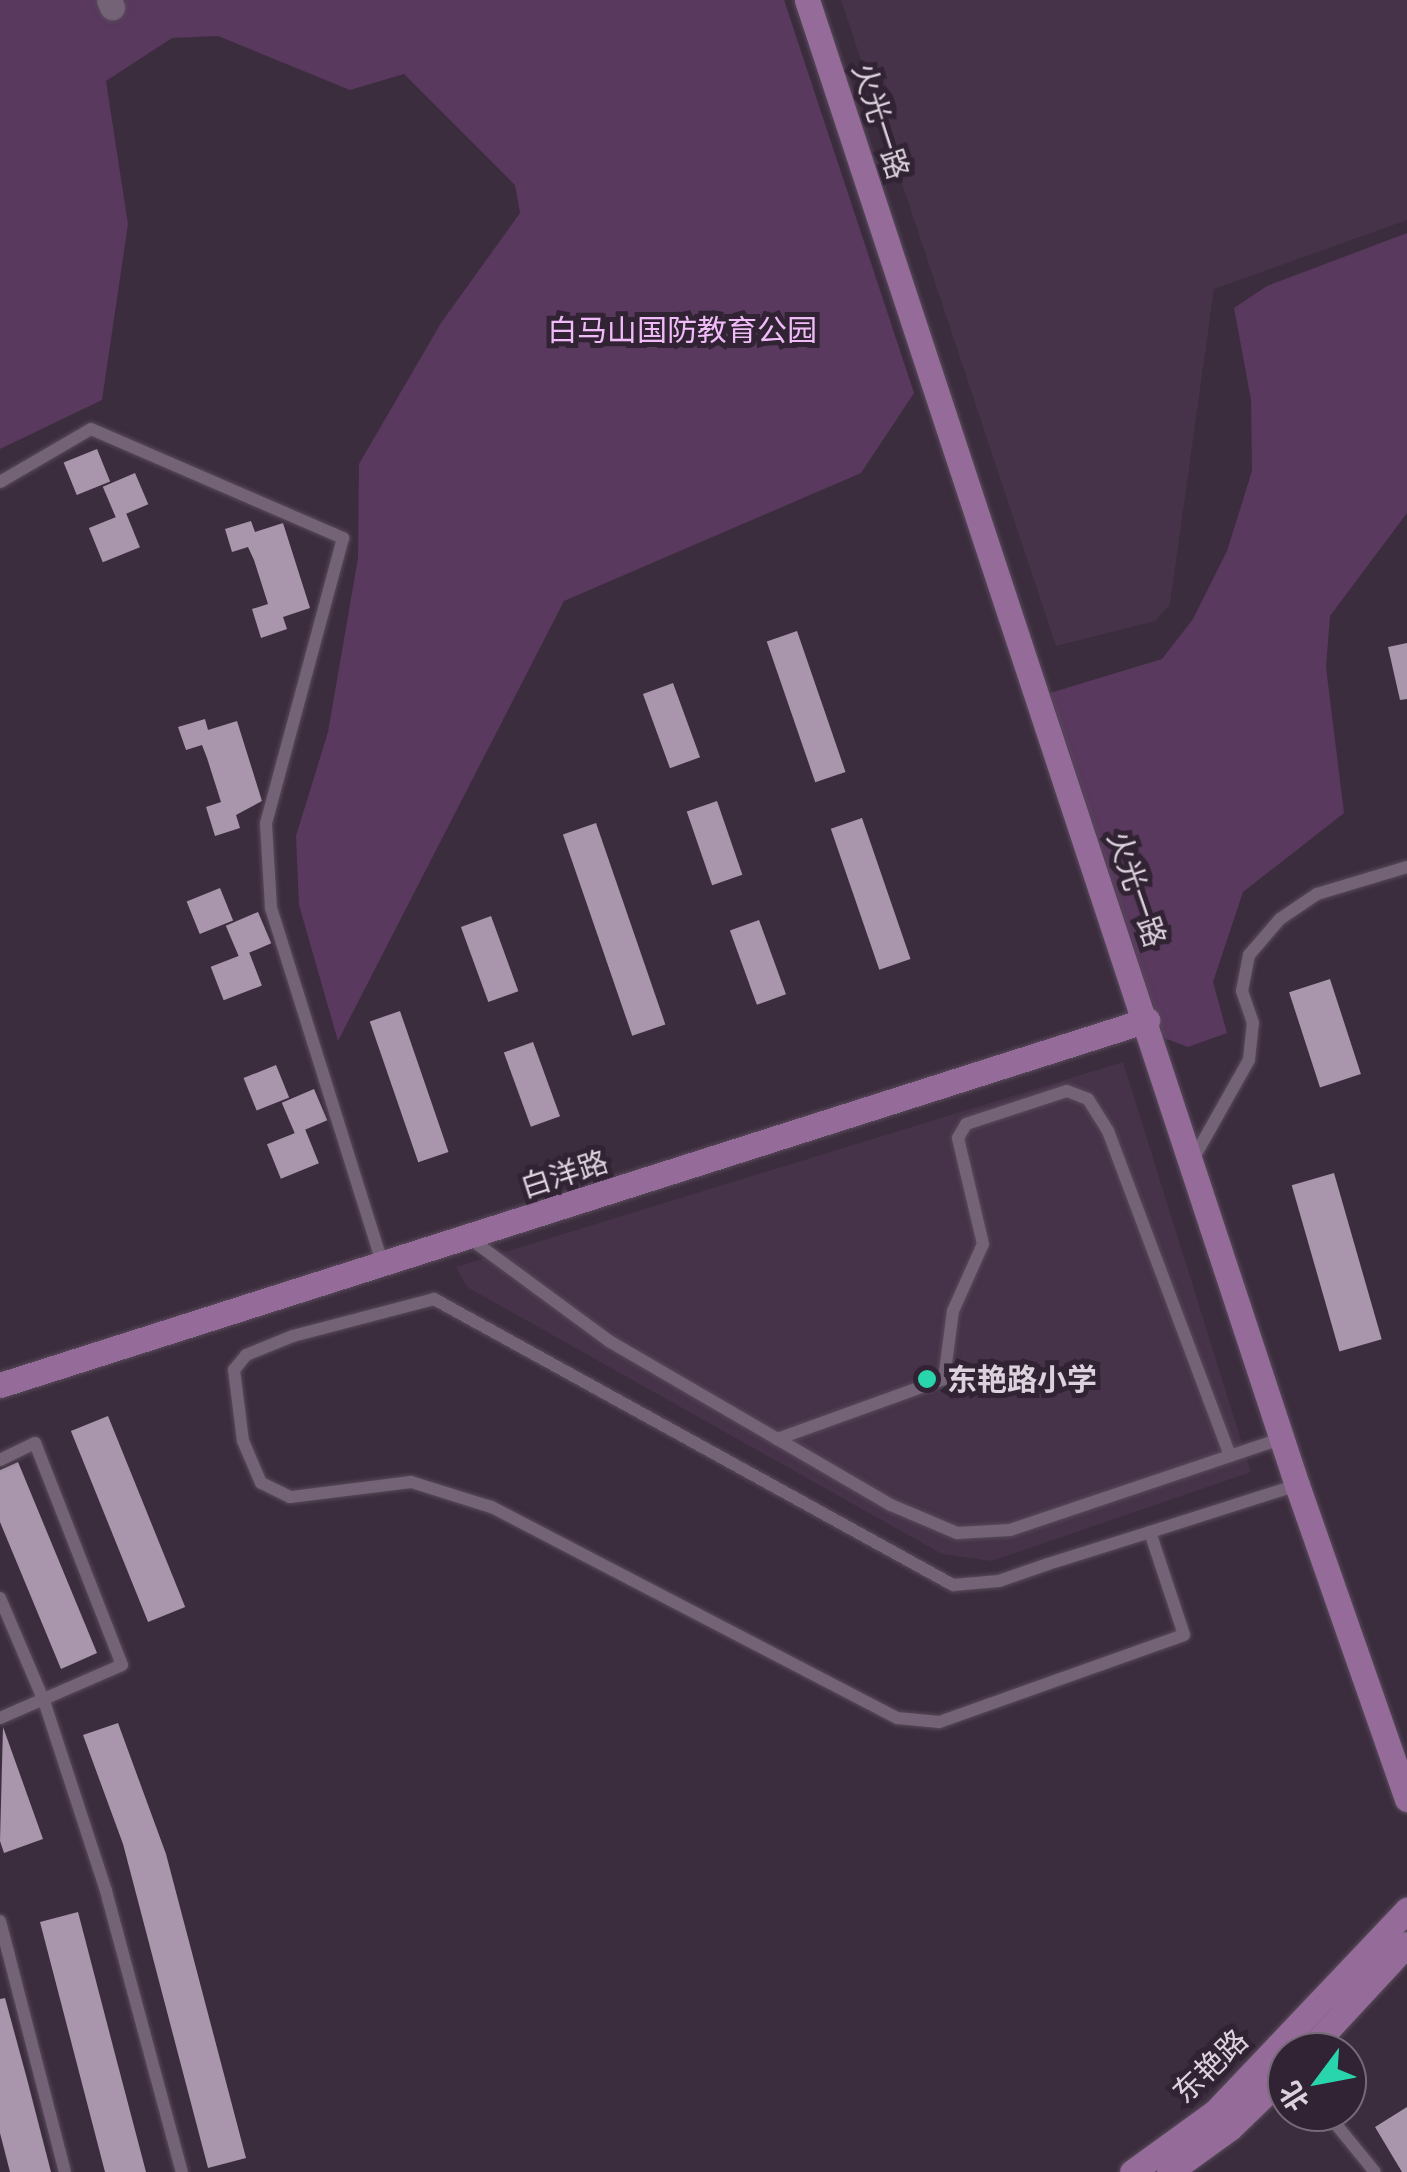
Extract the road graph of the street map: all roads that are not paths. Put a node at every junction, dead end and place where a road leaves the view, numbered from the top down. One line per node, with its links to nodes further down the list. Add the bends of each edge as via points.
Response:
1 (808, 0): 4 (street, 火光一路)
2 (0, 482): 7 (lane, via 91,429 343,538 266,824 271,908)
3 (1407, 867): 5 (lane, via 1316,894 1280,920 1250,955 1242,991 1253,1023 1249,1060)
4 (1147, 1020): 5 (street, 火光一路); 6 (street, 白洋路)
5 (1192, 1161): 9 (street, 火光一路)
6 (469, 1238): 7 (street, 白洋路); 10 (lane, via 609,1340)
7 (382, 1263): 8 (street, 白洋路)
8 (0, 1385)
9 (1281, 1438): 11 (lane); 13 (street, 火光一路)
10 (777, 1439): 11 (lane, via 890,1505 957,1533 1010,1530); 11 (lane, via 944,1379 953,1311 983,1244 958,1138 966,1124 1067,1091 1088,1099 1108,1131)
11 (1230, 1456)
12 (0, 1460): 16 (lane, via 35,1443 122,1664)
13 (1296, 1486): 14 (lane); 18 (street, 火光一路)
14 (1150, 1532): 14 (lane, via 1184,1634 939,1722 897,1718 491,1507 411,1482 290,1497 261,1483 243,1440 234,1370 246,1354 293,1336 434,1299 954,1585 999,1582)
15 (0, 1598): 16 (lane)
16 (44, 1701): 17 (lane); 26 (lane, via 106,1892)
17 (0, 1718)
18 (1407, 1799)
19 (1407, 1910): 27 (street, 东艳路, via 1215,2112)
20 (0, 1921): 25 (lane)
21 (1407, 1944): 22 (street)
22 (1326, 2032)
23 (1267, 2092): 28 (street, 东艳路)
24 (1342, 2132): 29 (lane)
25 (65, 2172)
26 (182, 2172)
27 (1132, 2172)
28 (1169, 2172)
29 (1375, 2172)

